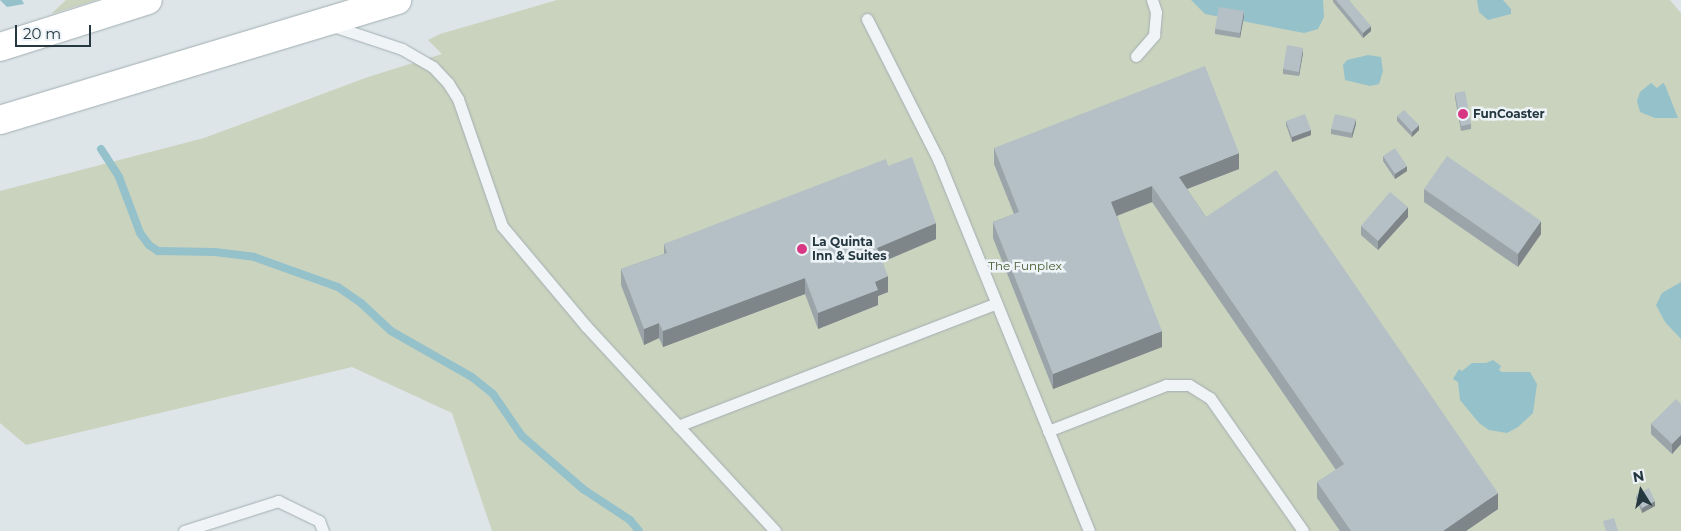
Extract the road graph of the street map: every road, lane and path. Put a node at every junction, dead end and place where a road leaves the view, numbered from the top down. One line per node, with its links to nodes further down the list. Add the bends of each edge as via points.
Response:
1 (148, 0): 6 (highway)
2 (396, 0): 5 (highway)
3 (1152, 0): 7 (lane, via 1156,12 1154,35)
4 (867, 19): 9 (lane, via 938,160)
5 (321, 22): 8 (highway); 10 (lane, via 402,49 433,67 448,83 458,99 502,226 586,326)
6 (0, 46)
7 (1136, 56)
8 (0, 120)
9 (996, 303): 10 (lane); 11 (lane)
10 (678, 426): 14 (lane)
11 (1048, 431): 15 (lane); 16 (lane, via 1166,385 1189,385 1210,398)
12 (184, 531): 13 (lane, via 278,501 319,521)
13 (323, 531)
14 (775, 531)
15 (1088, 531)
16 (1303, 531)

